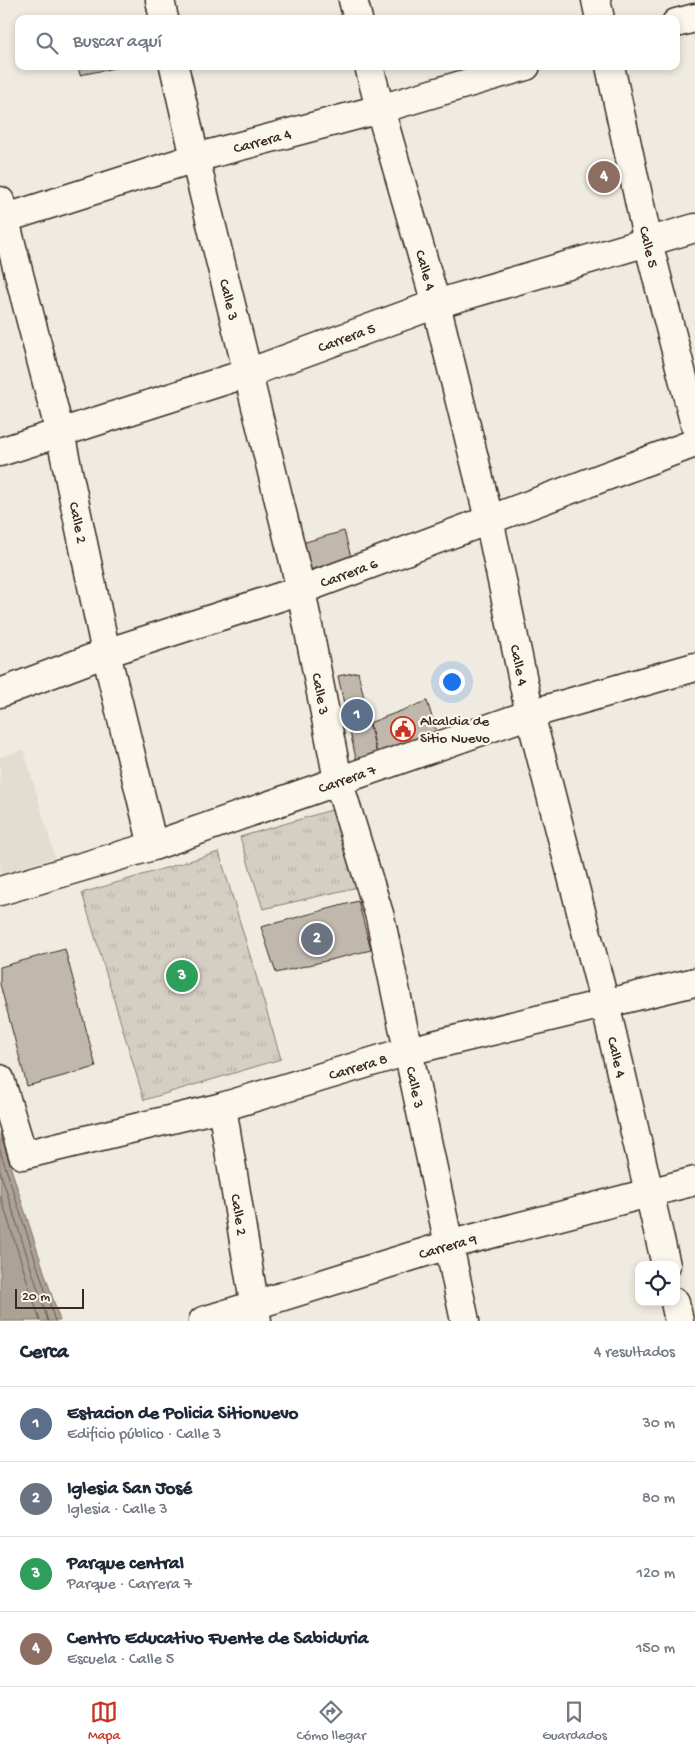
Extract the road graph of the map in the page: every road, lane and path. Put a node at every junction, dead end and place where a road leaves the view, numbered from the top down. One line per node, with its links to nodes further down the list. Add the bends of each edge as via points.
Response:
1 (160, 0): 4 (street)
2 (353, 0): 5 (street)
3 (596, 0): 6 (street)
4 (163, 15)
5 (357, 15)
6 (599, 15)
7 (695, 18): 8 (street)
8 (680, 22)
9 (175, 70): 14 (street, Calle 3)
10 (370, 70): 13 (street, Calle 4)
11 (512, 70): 13 (street, Carrera 4)
12 (611, 70): 17 (street, Calle 5)
13 (380, 109): 14 (street, Carrera 4); 18 (street, Calle 4)
14 (195, 158): 15 (street, Carrera 4); 19 (street, Calle 3)
15 (2, 213): 21 (street, Calle 2)
16 (695, 228): 17 (street, Carrera 5)
17 (648, 242): 18 (street, Carrera 5); 20 (street, Calle 5)
18 (436, 304): 19 (street, Carrera 5); 24 (street, Calle 4)
19 (248, 373): 21 (street, Carrera 5); 25 (street, Calle 3)
20 (695, 425)
21 (60, 433): 23 (street, Carrera 5); 26 (street, Calle 2)
22 (695, 444): 24 (street, Carrera 6)
23 (0, 452)
24 (489, 519): 25 (street, Carrera 6); 29 (street, Calle 4)
25 (301, 590): 26 (street, Carrera 6); 30 (street, Calle 3)
26 (106, 653): 28 (street, Carrera 6); 31 (street, Calle 2)
27 (695, 667): 29 (street, Carrera 7)
28 (0, 693)
29 (530, 714): 30 (street, Carrera 7); 34 (street, Calle 4)
30 (338, 780): 31 (street, Carrera 7); 35 (street, Calle 3, via 380,917)
31 (153, 846): 32 (street, Carrera 7)
32 (0, 891)
33 (695, 982): 34 (street, Carrera 8)
34 (605, 1004): 35 (street, Carrera 8); 39 (street, Calle 4)
35 (408, 1051): 37 (street, Carrera 8); 40 (street, Calle 3)
36 (0, 1079): 37 (street, Carrera 8, via 23,1155)
37 (222, 1107): 43 (street, Calle 2)
38 (695, 1181): 39 (street, Carrera 9)
39 (650, 1194): 40 (street, Carrera 9); 41 (street, Calle 4)
40 (448, 1245): 43 (street, Carrera 9); 45 (street, Calle 3)
41 (665, 1261)
42 (676, 1306): 46 (street)
43 (255, 1313): 44 (street, Carrera 9)
44 (203, 1321)
45 (465, 1321)
46 (679, 1321)

